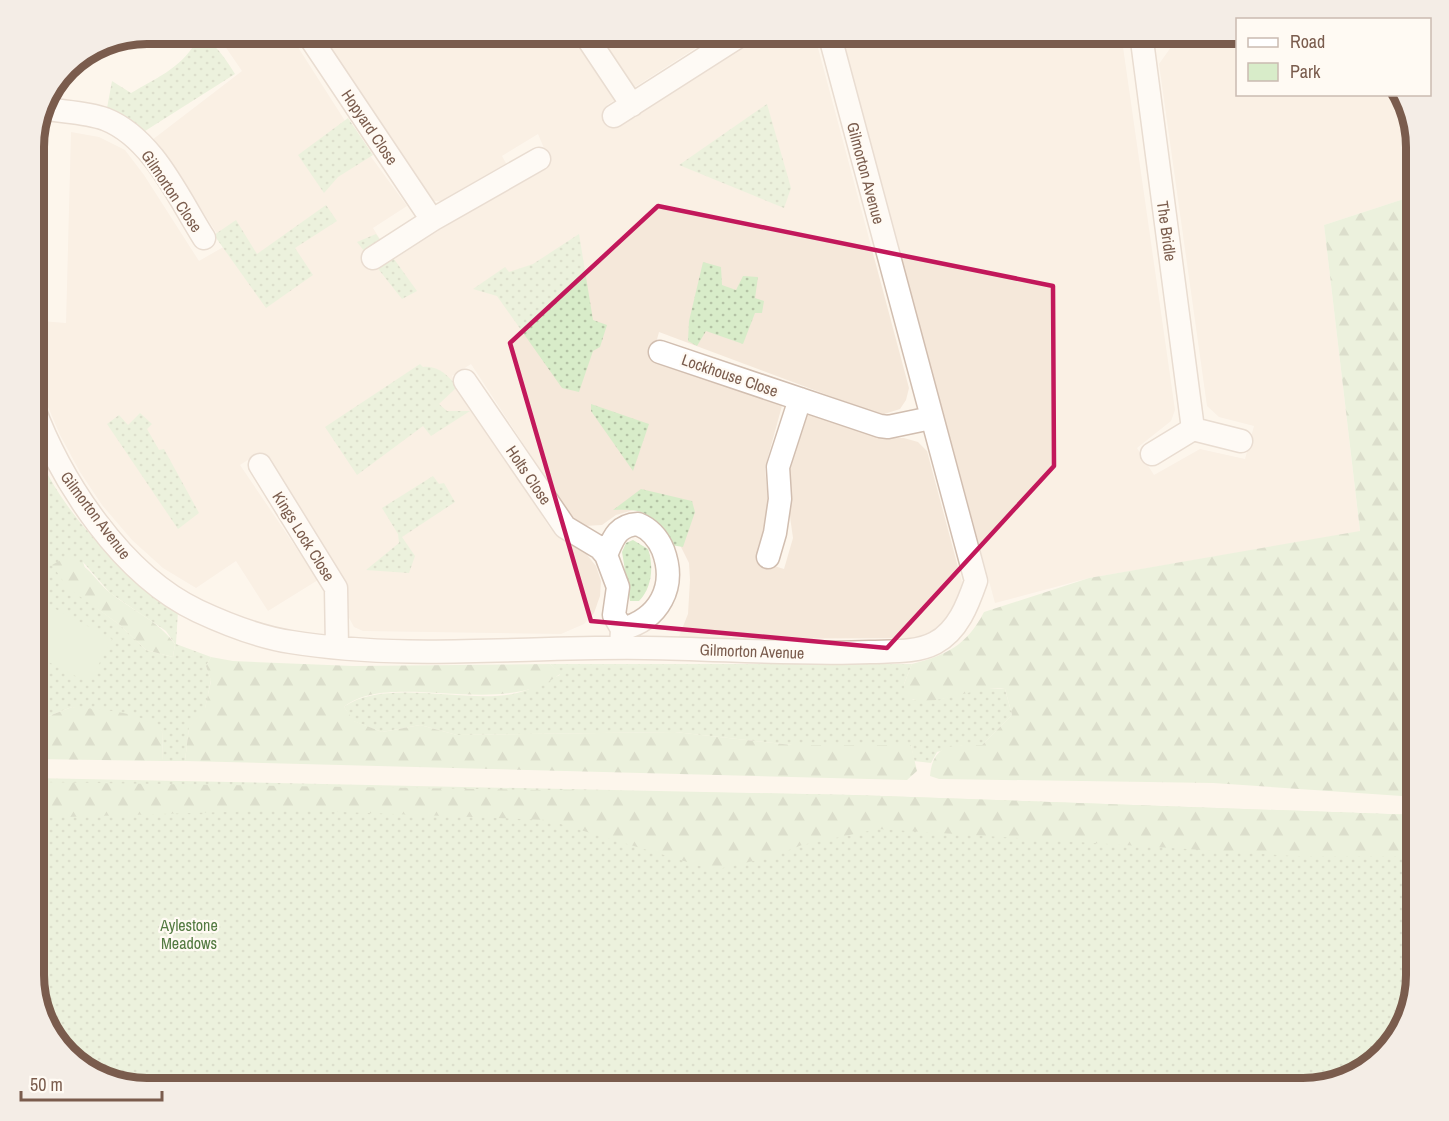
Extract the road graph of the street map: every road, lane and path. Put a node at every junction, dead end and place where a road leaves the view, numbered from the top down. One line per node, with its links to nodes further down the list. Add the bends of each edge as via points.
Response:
1 (314, 44): 8 (street, Hopyard Close)
2 (590, 44): 3 (street, via 623,110)
3 (727, 44)
4 (832, 44): 14 (street, Gilmorton Avenue)
5 (1142, 44): 15 (street, The Bridle)
6 (51, 110): 9 (street, Gilmorton Close, via 105,119 134,138 148,151)
7 (539, 159): 8 (street)
8 (432, 220): 10 (street)
9 (204, 238)
10 (373, 258)
11 (660, 352): 13 (street, Lockhouse Close)
12 (465, 381): 20 (street, Holts Close, via 565,527)
13 (800, 399): 14 (street, Lockhouse Close, via 880,426); 21 (street, Lockhouse Close, via 778,467 780,499)
14 (931, 418): 22 (street, Gilmorton Avenue, via 976,581 951,632 916,650 824,654)
15 (1193, 429): 17 (street); 18 (street)
16 (44, 432): 23 (street, Gilmorton Avenue, via 61,471 122,554 169,593 194,609 264,637)
17 (1241, 441)
18 (1152, 454)
19 (260, 465): 23 (street, Kings Lock Close, via 336,588)
20 (606, 555): 22 (street, via 616,578 614,615); 22 (street, via 617,532 638,524 654,535 668,562 669,581 656,610)
21 (768, 557)
22 (621, 639): 23 (street, Gilmorton Avenue, via 435,653)
23 (337, 646)

